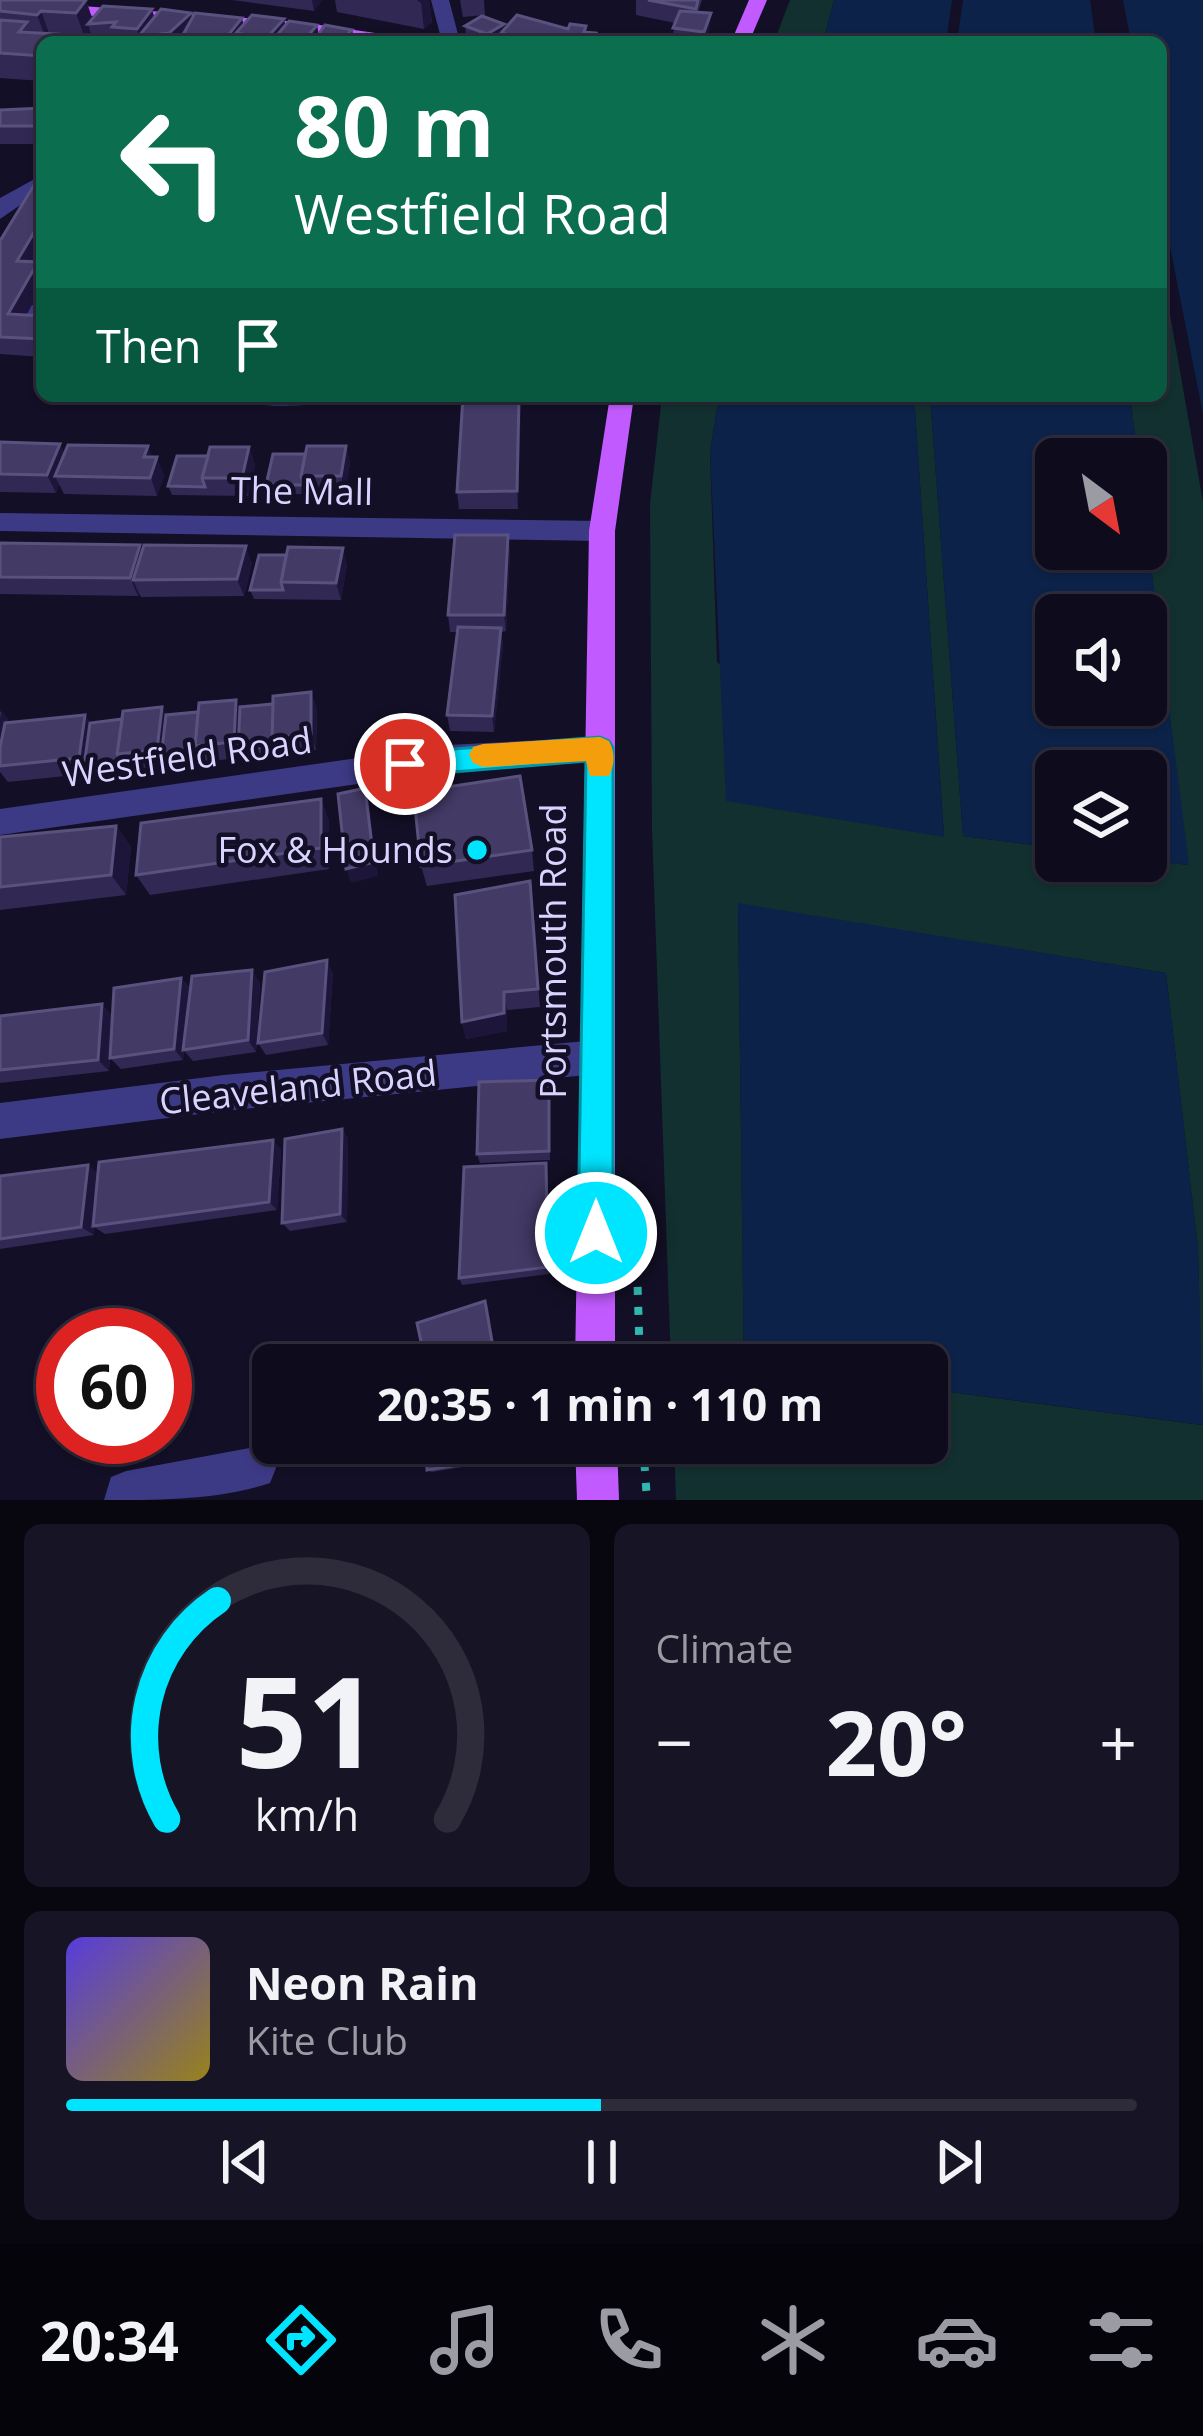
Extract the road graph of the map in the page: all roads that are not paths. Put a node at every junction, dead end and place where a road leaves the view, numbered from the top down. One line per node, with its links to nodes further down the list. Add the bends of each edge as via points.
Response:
1 (440, 0): 6 (street)
2 (758, 0): 7 (main road)
3 (0, 2): 4 (main road)
4 (36, 2): 5 (main road)
5 (361, 36)
6 (449, 36)
7 (743, 36)
8 (36, 185): 9 (street)
9 (0, 213)
10 (621, 402): 12 (main road, Portsmouth Road)
11 (0, 522): 12 (street, The Mall)
12 (602, 531): 13 (main road, Portsmouth Road)
13 (600, 748): 14 (street, Westfield Road, via 449,758); 15 (main road, Portsmouth Road)
14 (0, 822)
15 (597, 1058): 16 (street, Cleaveland Road); 17 (main road, Portsmouth Road)
16 (0, 1121)
17 (595, 1344)
18 (597, 1464): 21 (main road)
19 (255, 1468): 20 (street, via 126,1492)
20 (125, 1500)
21 (598, 1500)

